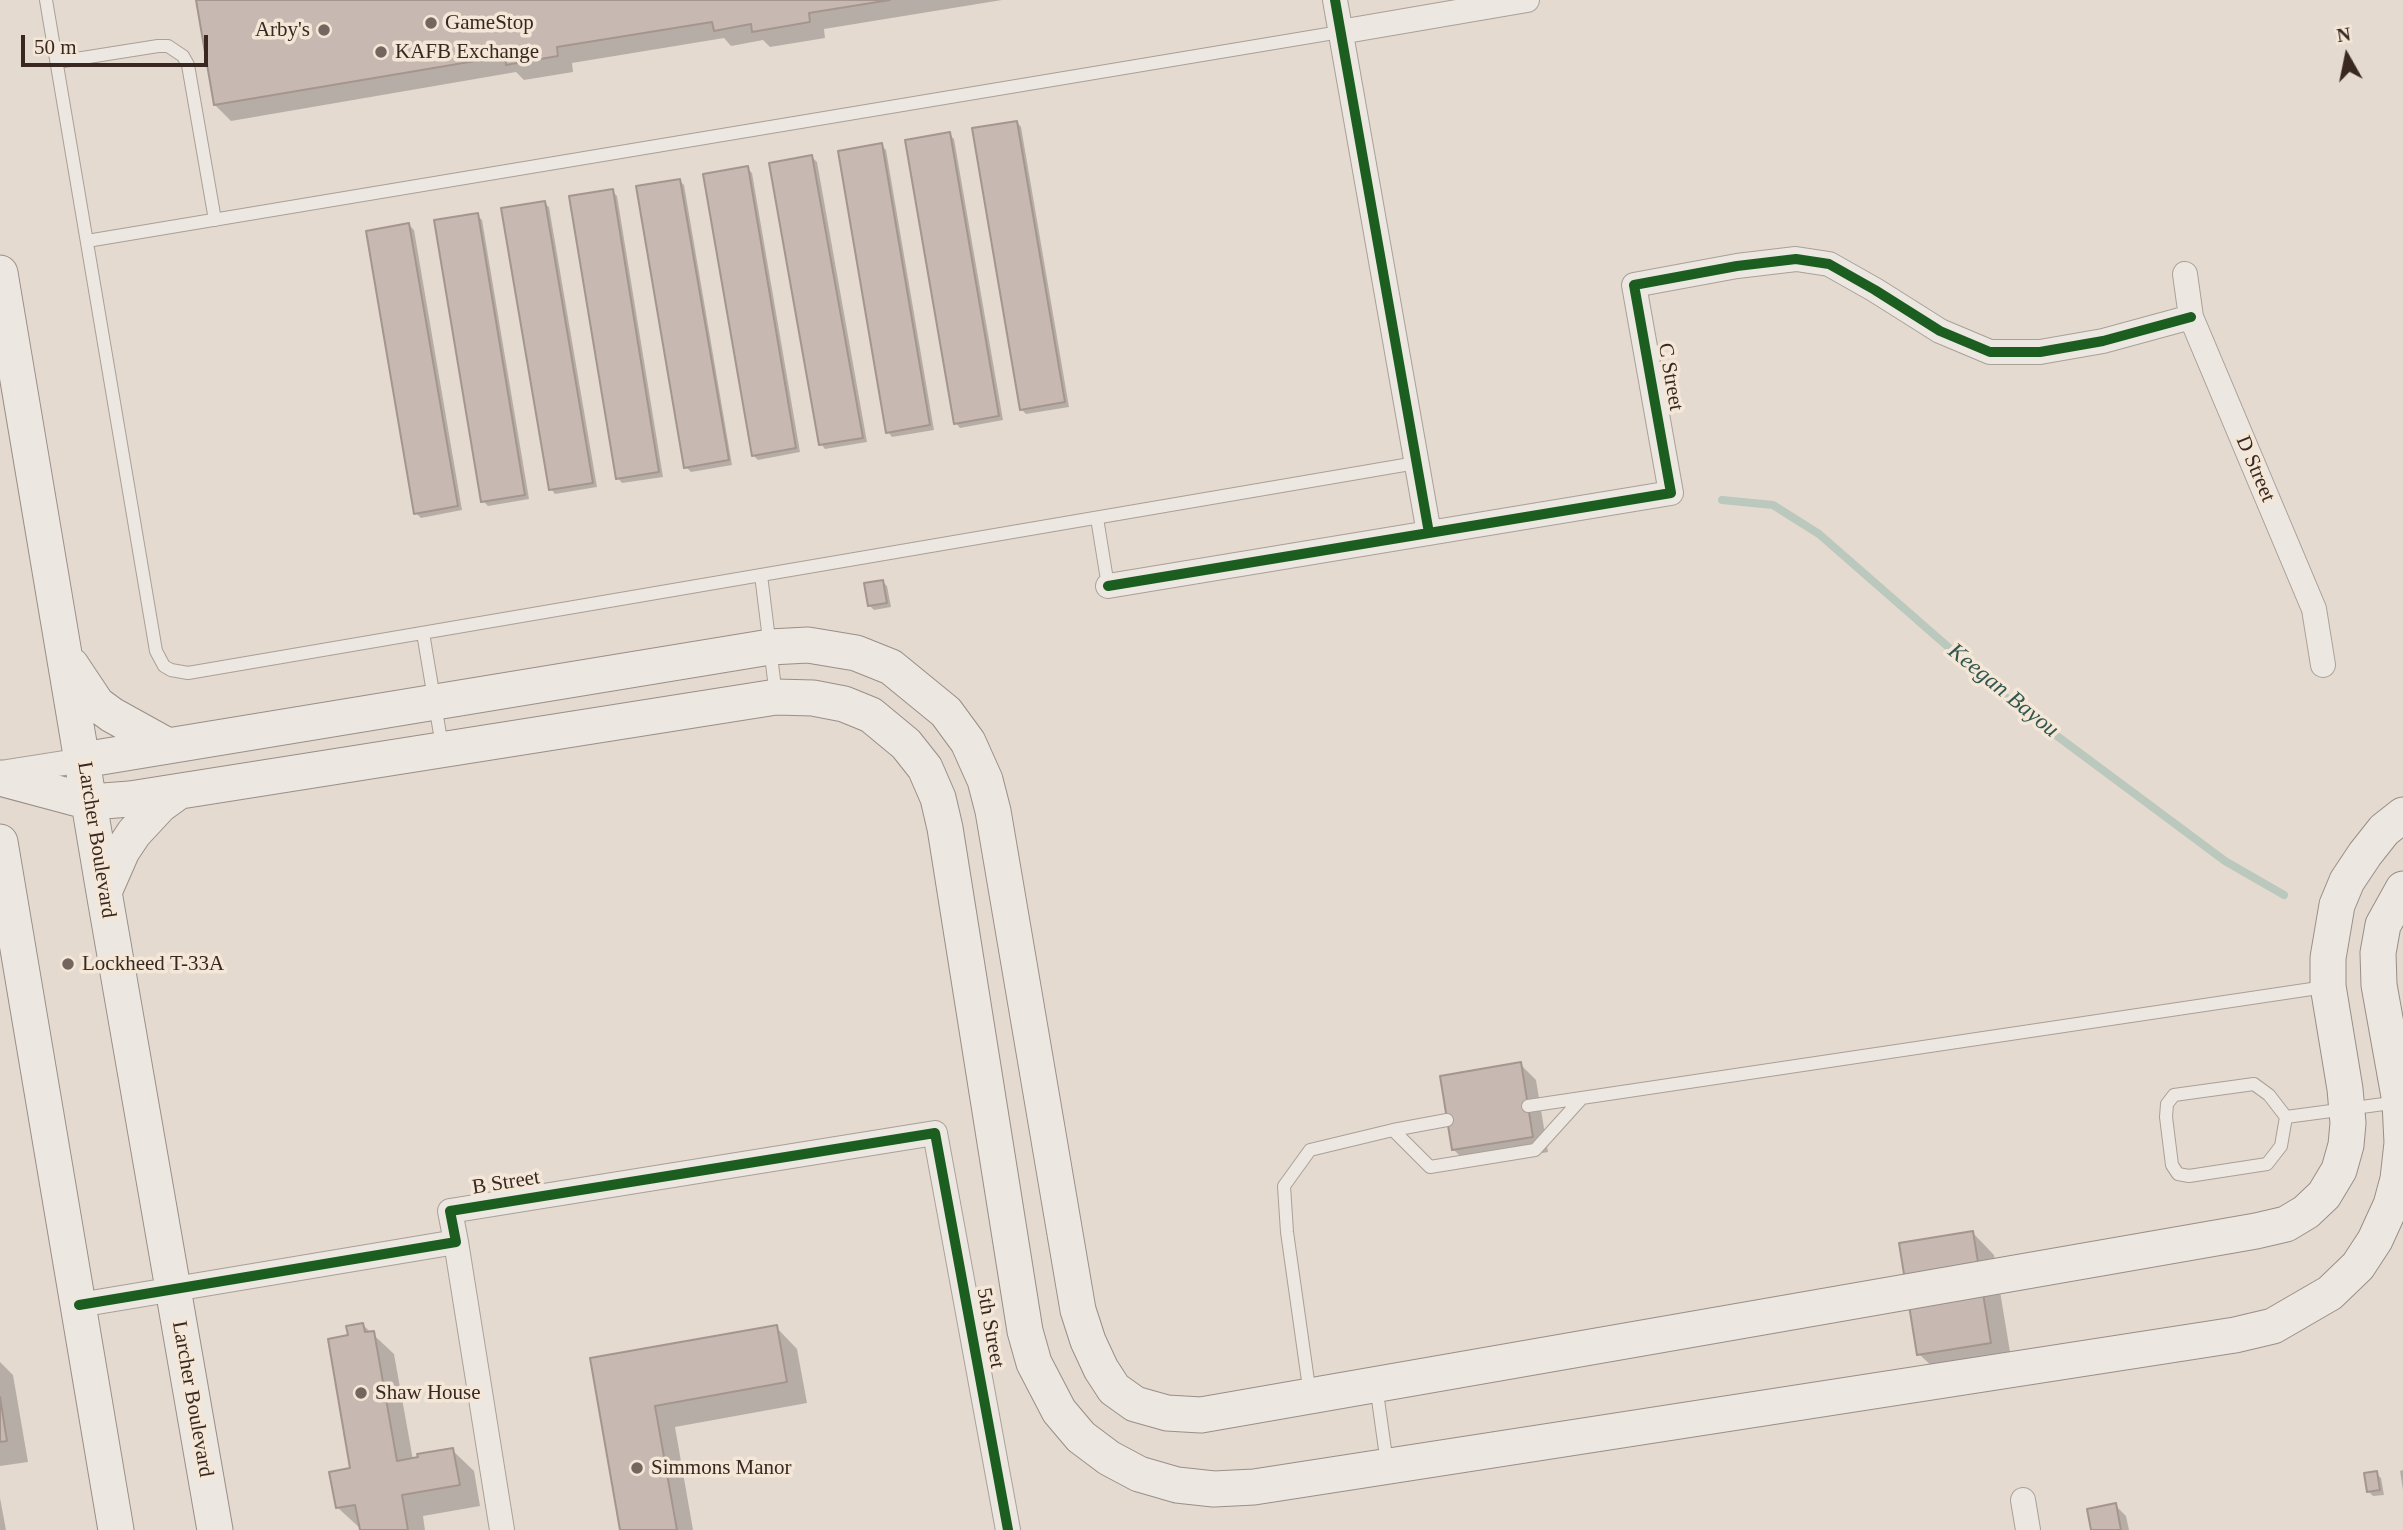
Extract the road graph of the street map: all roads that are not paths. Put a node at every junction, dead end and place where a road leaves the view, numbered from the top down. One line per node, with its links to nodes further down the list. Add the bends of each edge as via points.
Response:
1 (46, 0): 5 (lane)
2 (1335, 0): 4 (street)
3 (1527, 0): 4 (street)
4 (1340, 32): 6 (lane); 11 (street)
5 (57, 62): 6 (lane, via 158,46 183,56); 7 (lane)
6 (215, 220): 7 (lane)
7 (87, 242): 16 (lane, via 156,651 164,666 188,673)
8 (0, 274): 18 (main road, Larcher Boulevard)
9 (2185, 274): 10 (street, D Street)
10 (2192, 317): 13 (street, C Street, via 2040,352 1990,352 1940,331 1829,264 1796,259 1634,285 1671,493); 19 (street, D Street, via 2314,609)
11 (1416, 463): 12 (lane); 13 (street)
12 (1097, 518): 14 (lane); 15 (lane)
13 (1429, 533): 15 (street, C Street)
14 (761, 575): 16 (lane); 17 (lane)
15 (1108, 586)
16 (423, 633): 21 (lane)
17 (770, 647): 20 (lane); 21 (main road); 45 (main road, via 808,645 856,653 891,667 946,712 968,742 993,811 1078,1310 1088,1341 1114,1389 1135,1404 1167,1413 1201,1415)
18 (65, 655): 22 (main road, via 97,704); 24 (main road, Larcher Boulevard)
19 (2323, 664)
20 (776, 697): 23 (main road); 46 (main road, via 813,698 871,715 925,768 938,798 1025,1331 1034,1363 1059,1411 1081,1437 1109,1458 1139,1474 1177,1485 1254,1487)
21 (435, 704): 22 (main road); 23 (lane)
22 (168, 746): 24 (main road)
23 (442, 750): 26 (main road)
24 (83, 760): 25 (street); 27 (main road, Larcher Boulevard)
25 (0, 776): 27 (main road)
26 (178, 792): 27 (main road); 31 (main road, via 134,833)
27 (90, 802): 31 (main road, Larcher Boulevard)
28 (2403, 815): 32 (main road, via 2384,830 2347,881 2331,929)
29 (0, 842): 43 (main road)
30 (2403, 889): 34 (main road, via 2383,925 2378,953)
31 (104, 892): 42 (main road, Larcher Boulevard)
32 (2328, 986): 33 (lane); 36 (main road)
33 (1582, 1098): 35 (lane); 39 (lane, via 1535,1150 1430,1167)
34 (2399, 1102): 36 (lane); 46 (main road, via 2402,1143 2398,1180 2375,1240 2358,1266 2330,1293 2273,1326)
35 (1528, 1106)
36 (2347, 1108): 37 (lane); 44 (main road, via 2346,1145 2339,1170 2324,1195 2286,1224)
37 (2286, 1117): 37 (lane, via 2269,1094 2254,1084 2174,1095 2167,1104 2166,1117 2172,1165 2178,1174 2189,1176 2267,1164 2281,1146)
38 (1447, 1120): 39 (lane)
39 (1393, 1130): 45 (lane, via 1310,1150 1284,1186)
40 (935, 1133): 41 (street, B Street, via 450,1211); 51 (street, 5th Street)
41 (456, 1242): 42 (street); 50 (street)
42 (174, 1290): 43 (street); 49 (main road, Larcher Boulevard)
43 (79, 1306): 48 (main road)
44 (1376, 1385): 45 (main road); 46 (lane)
45 (1310, 1397)
46 (1388, 1466)
47 (2023, 1500): 52 (street)
48 (116, 1530)
49 (215, 1530)
50 (502, 1530)
51 (1007, 1530)
52 (2028, 1530)

